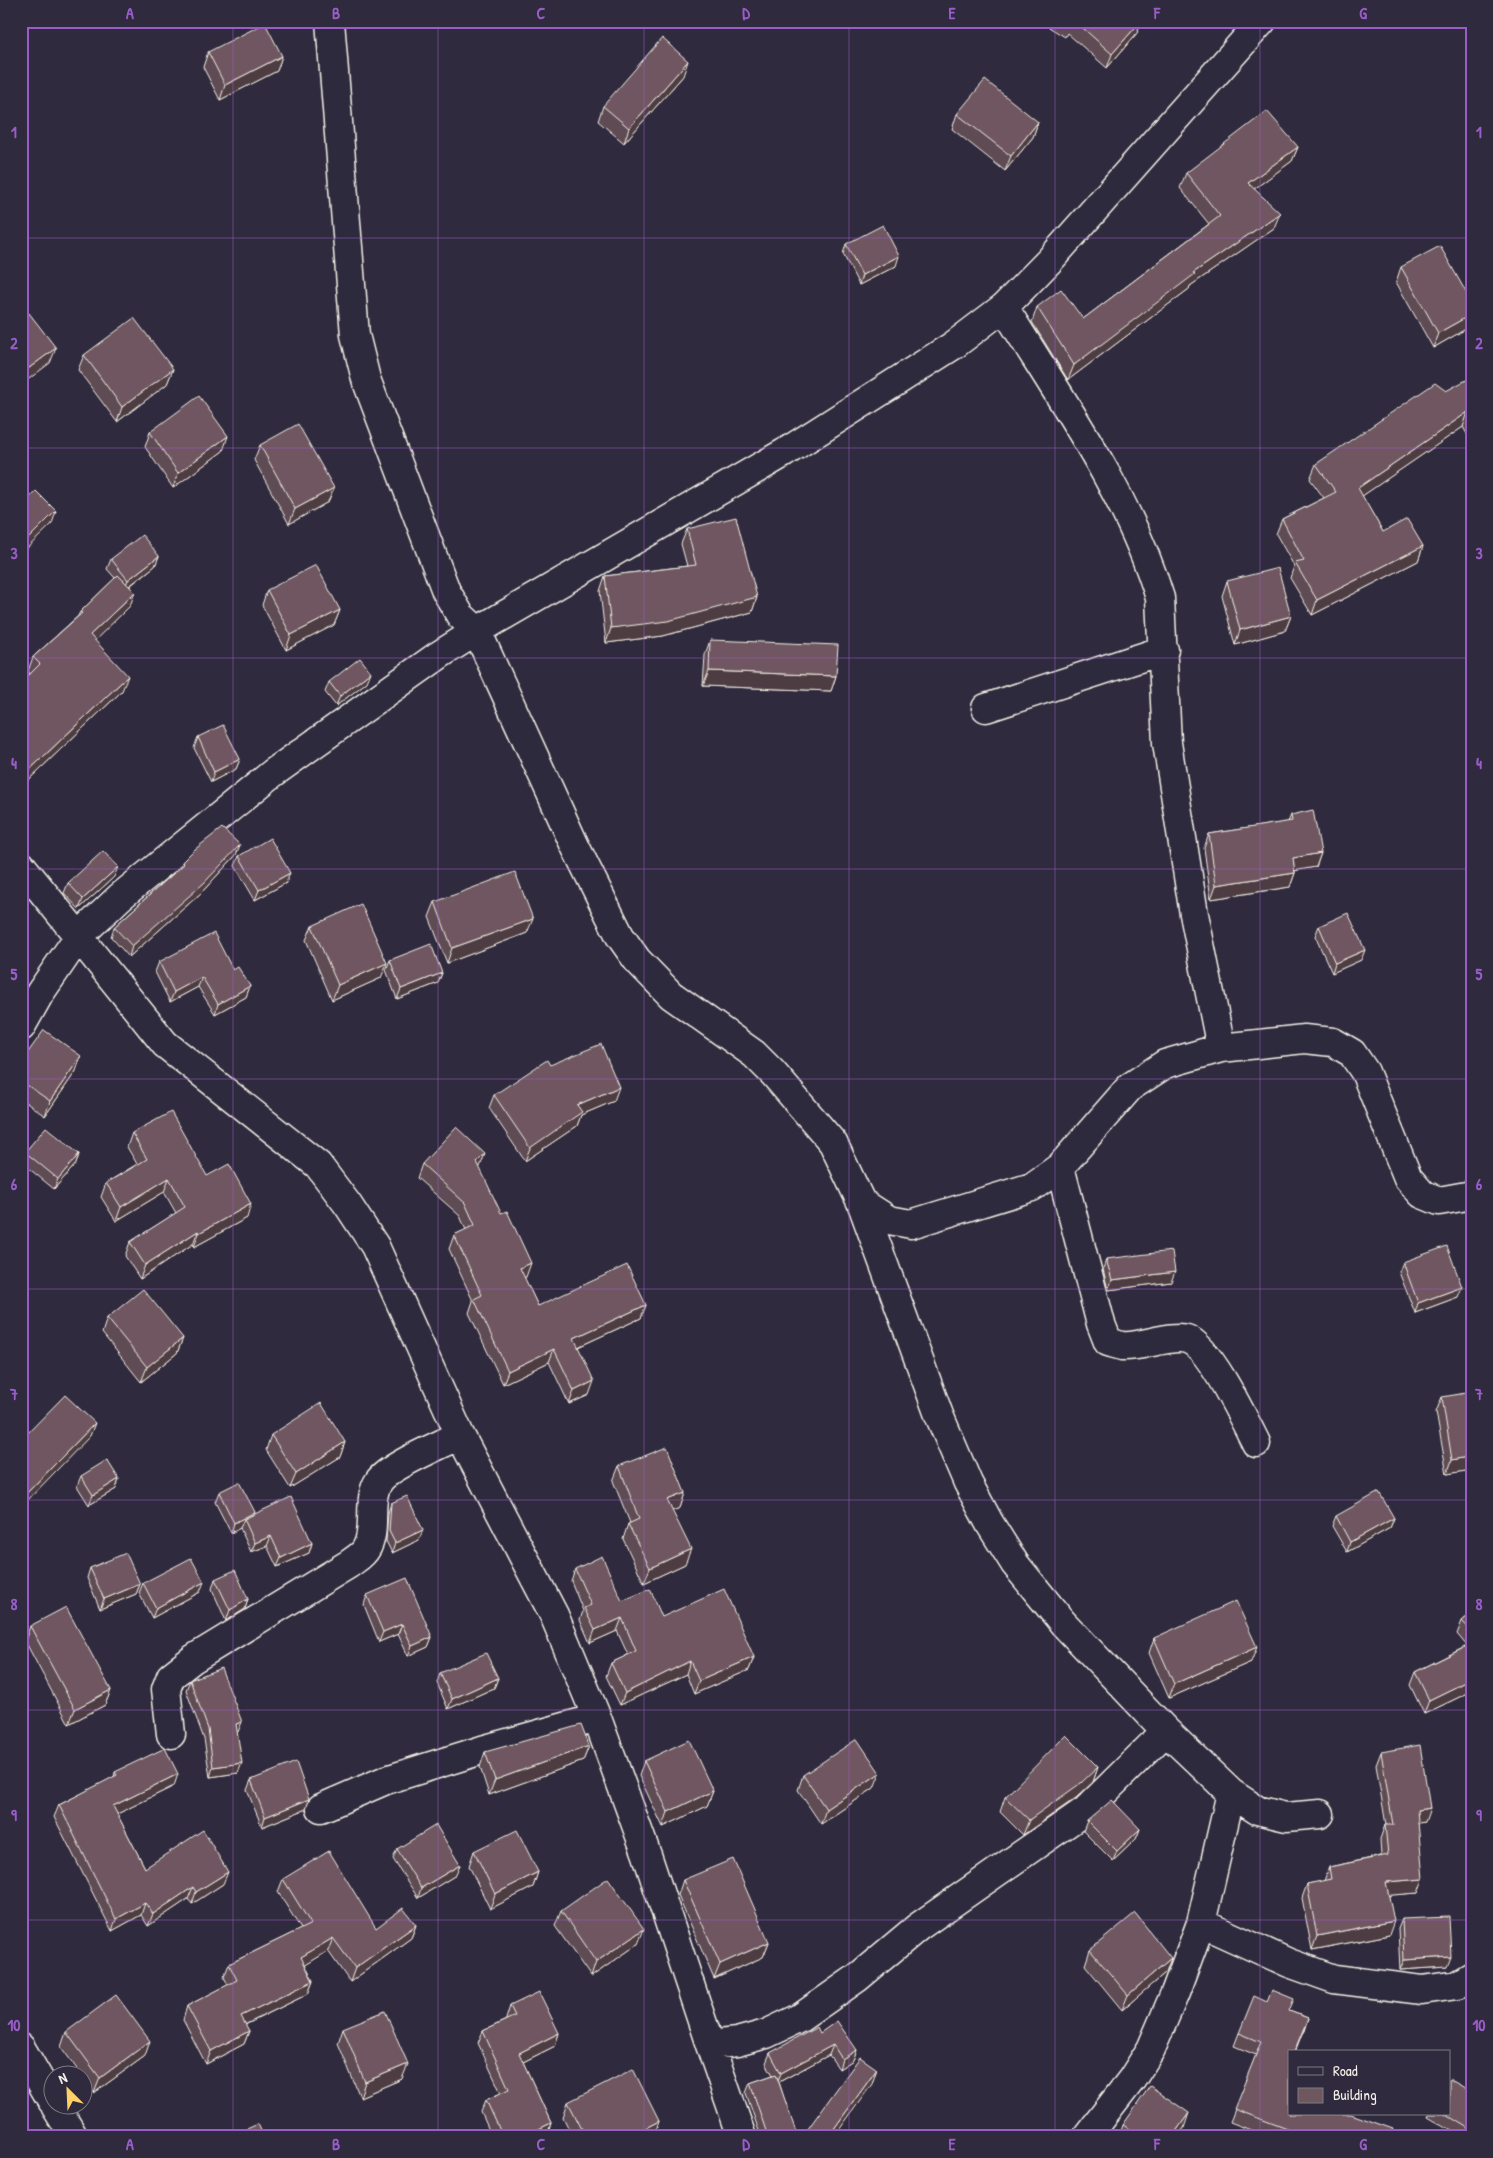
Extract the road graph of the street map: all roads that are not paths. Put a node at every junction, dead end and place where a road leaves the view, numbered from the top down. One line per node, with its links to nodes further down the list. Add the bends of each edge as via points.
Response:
1 (330, 21): 4 (street, via 354,335 366,378 446,591 460,615)
2 (1262, 21): 3 (street, via 1049,261)
3 (1004, 307): 4 (street, via 954,345 784,453); 5 (street, via 1089,445 1129,519 1160,598)
4 (476, 631): 8 (street, via 273,773 120,897); 13 (street, via 620,936 637,960 671,995 736,1040 773,1073 833,1143)
5 (1164, 650): 6 (street); 10 (street, via 1167,743 1194,914)
6 (986, 708)
7 (21, 865): 8 (street)
8 (79, 936): 9 (street, via 40,993); 14 (street, via 165,1044 318,1166 348,1204 375,1246)
9 (21, 1028)
10 (1222, 1048): 11 (street, via 1165,1064 1130,1087); 12 (street, via 1304,1040 1333,1042 1352,1053 1365,1072 1408,1178 1422,1194 1439,1201)
11 (1060, 1167): 13 (street, via 1032,1187 911,1224 889,1220); 15 (street, via 1100,1324 1108,1342 1123,1346 1187,1339 1200,1348 1233,1398)
12 (1472, 1195)
13 (861, 1202): 17 (street, via 939,1415 968,1483 990,1524 1015,1564 1062,1623)
14 (460, 1435): 16 (street, via 554,1615); 18 (street, via 390,1471 378,1482 366,1550 349,1564 171,1676 166,1689)
15 (1256, 1443)
16 (597, 1718): 20 (street, via 386,1780); 24 (street, via 648,1855)
17 (1166, 1731): 19 (street); 24 (street, via 1086,1810 918,1926 857,1978 800,2018 766,2034)
18 (171, 1734)
19 (1231, 1794): 21 (street, via 1257,1810 1286,1817); 22 (street)
20 (321, 1808)
21 (1320, 1814)
22 (1201, 1923): 23 (street, via 1289,1964 1334,1979 1422,1990 1457,1985); 30 (street, via 1151,2049)
23 (1472, 1976)
24 (710, 2045): 29 (street)
25 (21, 2048): 26 (street)
26 (42, 2084)
27 (61, 2116): 28 (street)
28 (74, 2137)
29 (742, 2137)
30 (1087, 2137)

